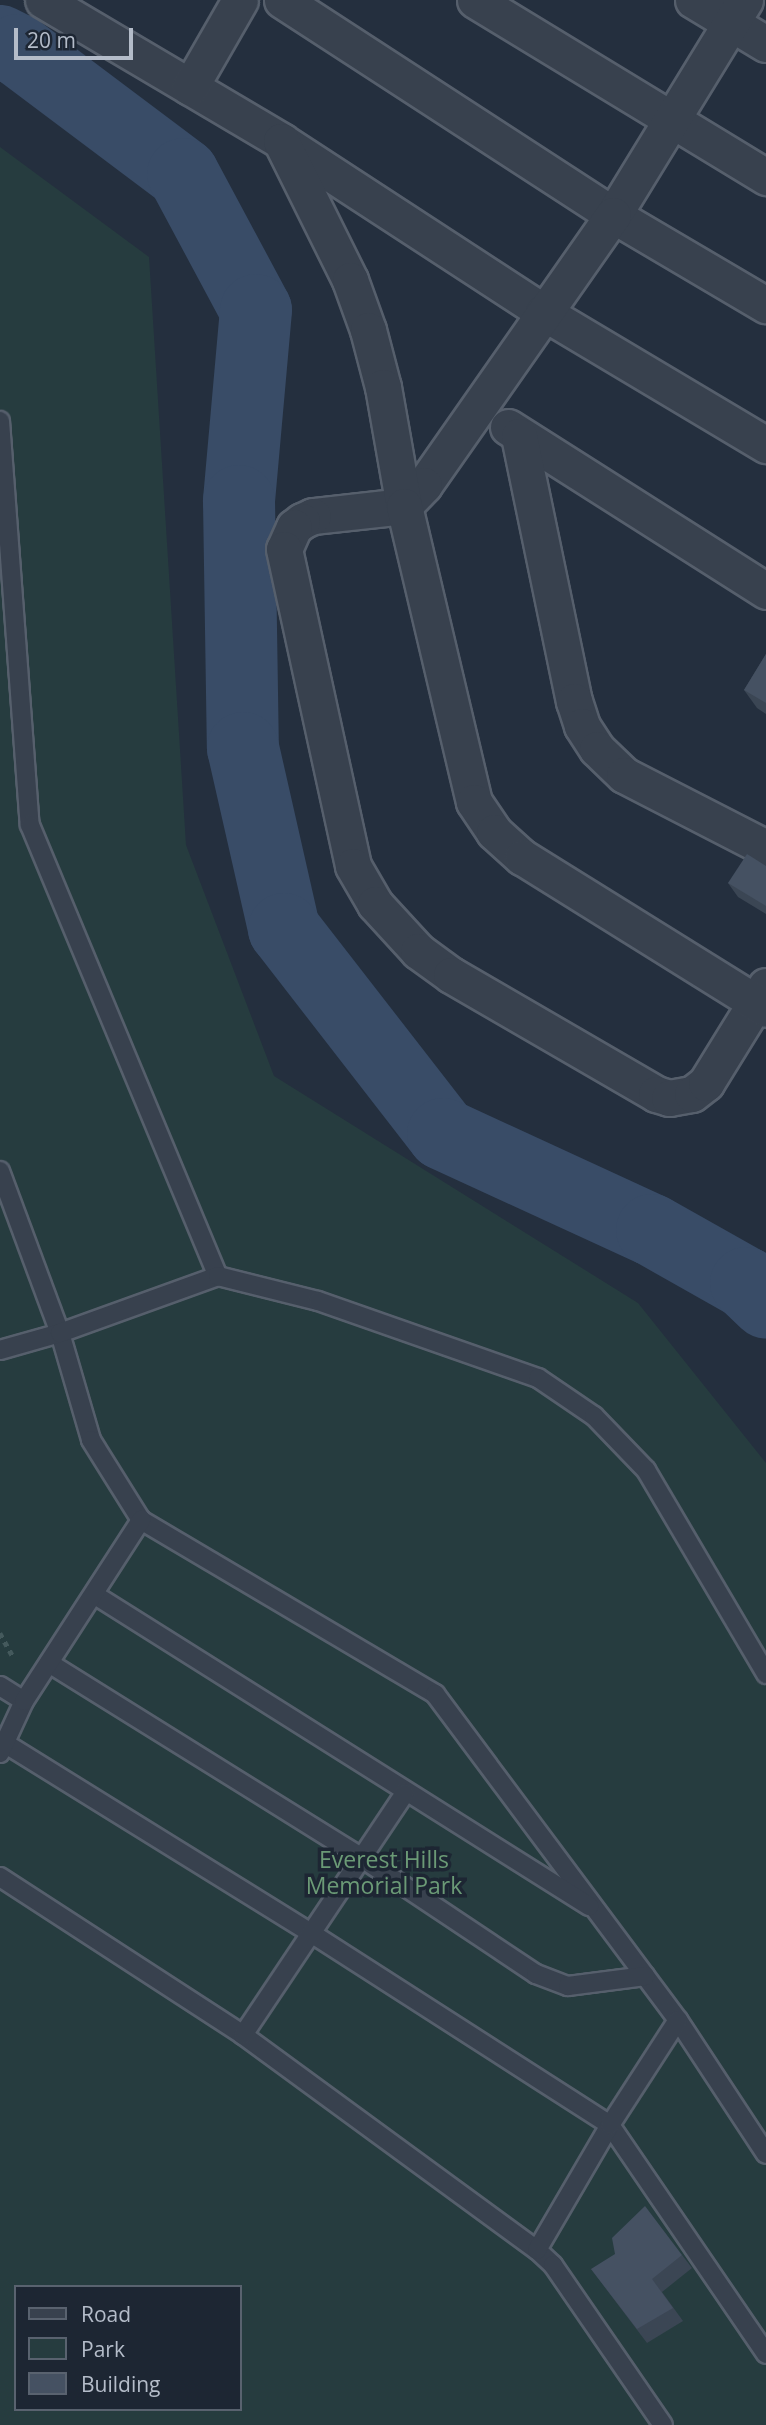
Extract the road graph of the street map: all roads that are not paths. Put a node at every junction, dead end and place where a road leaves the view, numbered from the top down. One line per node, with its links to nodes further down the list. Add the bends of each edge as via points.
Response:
1 (43, 0): 8 (street)
2 (240, 0): 8 (street)
3 (282, 0): 12 (street)
4 (475, 0): 9 (street)
5 (693, 0): 6 (street)
6 (739, 12): 7 (street); 9 (street)
7 (766, 44)
8 (190, 88): 10 (street)
9 (671, 120): 11 (street); 12 (street)
10 (281, 141): 14 (street); 19 (street, via 350,280 368,330)
11 (766, 177)
12 (613, 215): 13 (street); 14 (street)
13 (766, 305)
14 (543, 312): 15 (street); 18 (street)
15 (480, 405): 17 (street); 19 (street)
16 (0, 421): 24 (lane, via 30,825)
17 (519, 436): 20 (street); 21 (street, via 582,726 597,749 624,775)
18 (766, 444)
19 (404, 506): 22 (street, via 474,802 494,832 522,857); 22 (street, via 313,516 294,527 284,549 353,866 375,904 418,951 451,975 669,1098 692,1094 706,1083)
20 (766, 591)
21 (766, 848)
22 (762, 999)
23 (0, 1171): 25 (lane)
24 (218, 1276): 25 (lane); 30 (lane, via 318,1301 538,1378 594,1416 646,1470)
25 (60, 1333): 26 (lane); 27 (lane, via 91,1440)
26 (0, 1350)
27 (141, 1520): 28 (lane); 37 (lane, via 435,1694)
28 (94, 1595): 29 (lane); 34 (lane)
29 (49, 1663): 32 (lane); 35 (lane)
30 (766, 1674)
31 (0, 1686): 32 (lane)
32 (24, 1700): 33 (lane)
33 (3, 1748): 38 (lane)
34 (405, 1793): 35 (lane); 37 (lane)
35 (362, 1858): 38 (lane); 39 (lane, via 536,1974 568,1986)
36 (0, 1877): 41 (lane)
37 (595, 1909): 39 (lane)
38 (311, 1933): 41 (lane); 42 (lane)
39 (645, 1976): 40 (lane)
40 (678, 2020): 42 (lane); 43 (lane)
41 (243, 2035): 44 (lane)
42 (610, 2125): 44 (lane); 45 (lane)
43 (766, 2154)
44 (537, 2250): 46 (lane, via 560,2275)
45 (766, 2354)
46 (663, 2425)

